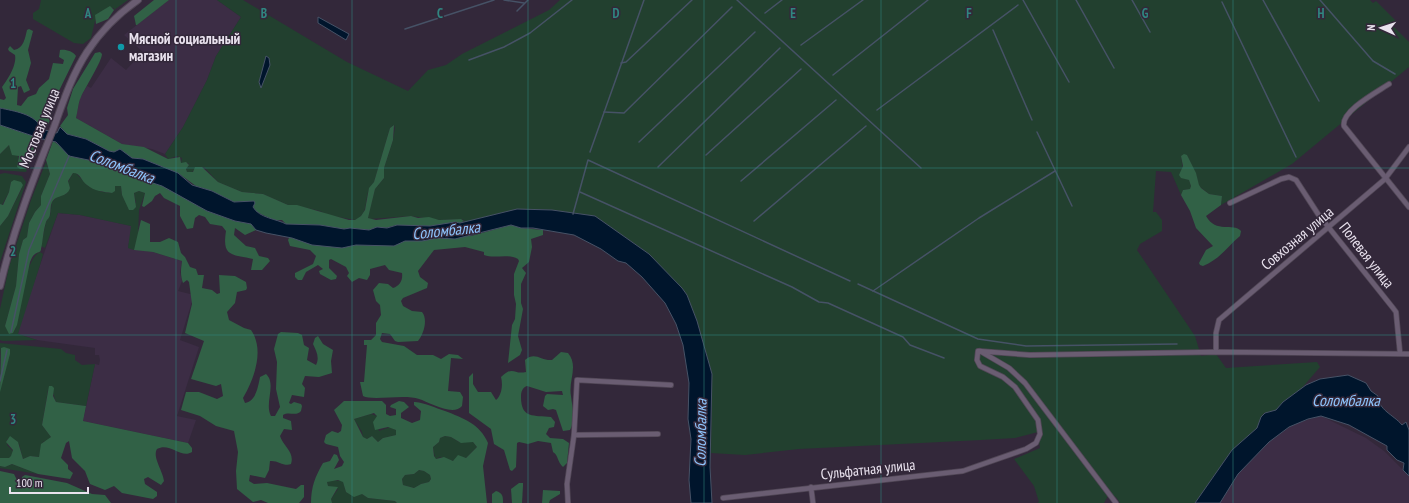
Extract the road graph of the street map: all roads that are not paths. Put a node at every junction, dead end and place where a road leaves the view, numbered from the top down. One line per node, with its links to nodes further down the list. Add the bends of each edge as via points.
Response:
1 (138, 0): 8 (main road, Мостовая улица, via 120,13 86,53 41,159 16,229)
2 (1389, 84): 4 (street, via 1347,113 1343,123)
3 (1409, 147): 4 (street, Совхозная улица)
4 (1385, 179): 6 (street); 7 (street, Совхозная улица)
5 (1230, 203): 7 (street, Полевая улица, via 1281,179 1293,178)
6 (1409, 207)
7 (1329, 226): 10 (street, Совхозная улица, via 1219,320); 11 (street, Полевая улица, via 1394,308)
8 (0, 286)
9 (978, 350): 10 (street, via 1030,355); 16 (street, Сульфатная улица, via 977,360 980,366 1003,377 1015,387 1038,420 1040,434 1036,443 1014,454 963,471); 20 (street, via 1009,368 1025,383)
10 (1216, 352): 11 (street)
11 (1400, 353): 12 (street)
12 (1409, 354)
13 (671, 385): 15 (street, via 577,380)
14 (658, 434): 15 (street)
15 (574, 435): 18 (street, via 567,484)
16 (811, 487): 17 (street, Сульфатная улица); 19 (street)
17 (723, 498)
18 (568, 503)
19 (813, 503)
20 (1116, 503)

